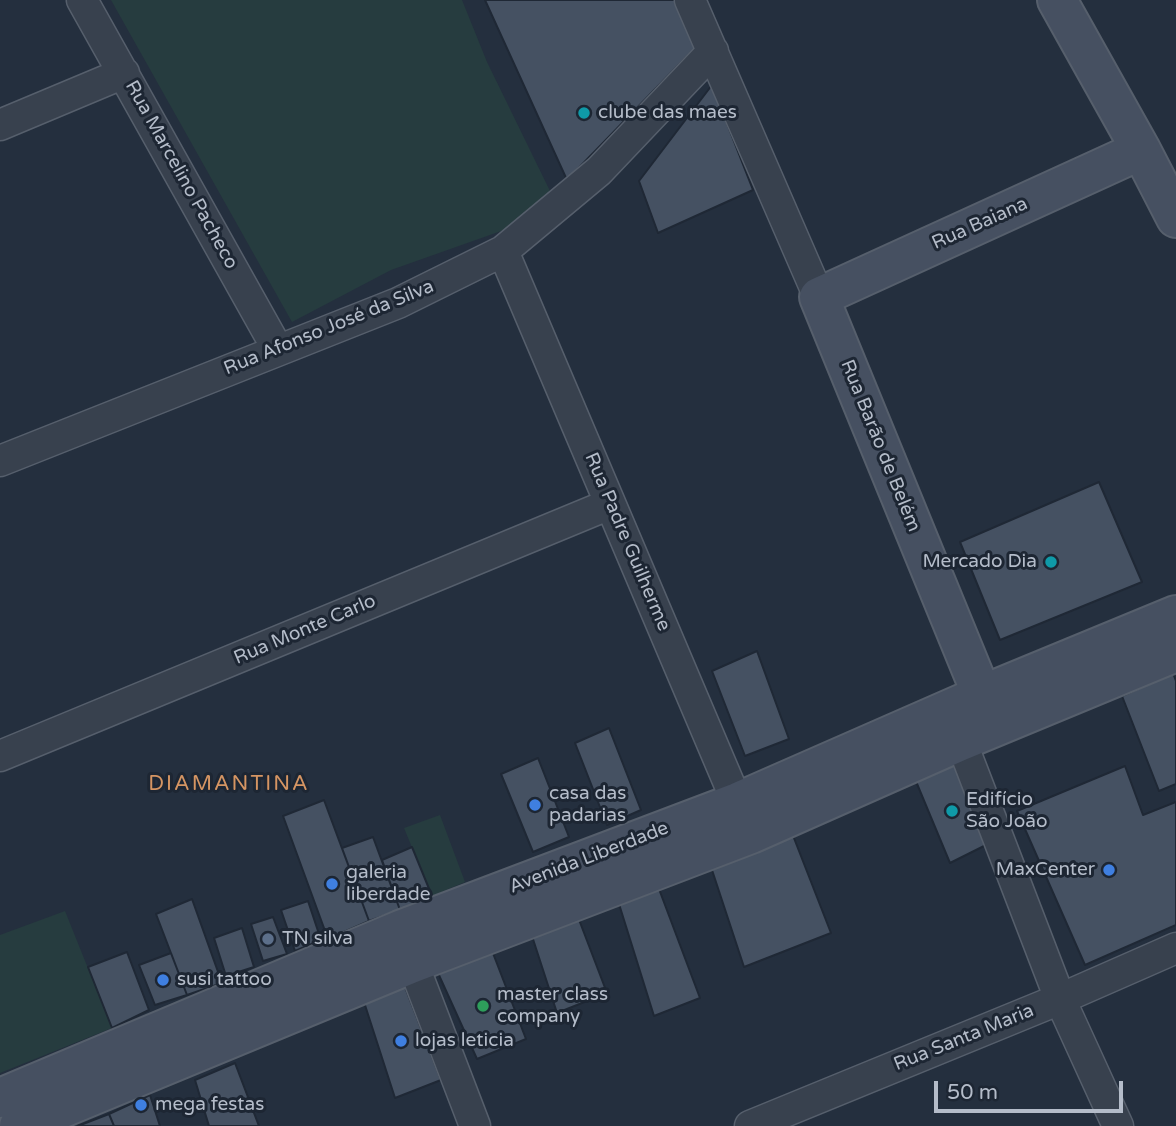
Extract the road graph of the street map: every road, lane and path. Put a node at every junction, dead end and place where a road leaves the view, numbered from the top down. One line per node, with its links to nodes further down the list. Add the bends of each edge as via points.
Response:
1 (82, 0): 5 (street, Rua Marcelino Pacheco)
2 (690, 0): 4 (street, Rua Barão de Belém)
3 (1057, 0): 7 (main road)
4 (713, 51): 9 (street, Rua Afonso José da Silva, via 599,171); 10 (street, Rua Barão de Belém)
5 (124, 73): 6 (street); 11 (street, Rua Marcelino Pacheco)
6 (0, 125)
7 (1141, 150): 8 (main road); 10 (main road, Rua Baiana)
8 (1176, 218)
9 (503, 251): 11 (street, Rua Afonso José da Silva, via 398,303); 13 (street, Rua Padre Guilherme)
10 (818, 297): 17 (main road, Rua Barão de Belém)
11 (278, 350): 12 (street, Rua Afonso José da Silva)
12 (0, 461)
13 (610, 503): 19 (street, Rua Monte Carlo); 20 (street, Rua Padre Guilherme)
14 (1176, 615): 16 (main road, Avenida Liberdade)
15 (1176, 652): 16 (main road, Avenida Liberdade)
16 (1132, 653): 17 (main road, Avenida Liberdade); 18 (main road, Avenida Liberdade)
17 (982, 695): 18 (main road); 20 (main road, Avenida Liberdade)
18 (961, 741): 20 (main road, Avenida Liberdade); 23 (street)
19 (0, 757)
20 (744, 818): 21 (main road, Avenida Liberdade)
21 (406, 947): 24 (main road, Avenida Liberdade); 25 (main road, Avenida Liberdade); 26 (street)
22 (1176, 948): 23 (street, Rua Santa Maria)
23 (1060, 999): 27 (street, Rua Santa Maria); 28 (street)
24 (0, 1098)
25 (19, 1126)
26 (475, 1126)
27 (750, 1126)
28 (1118, 1126)

